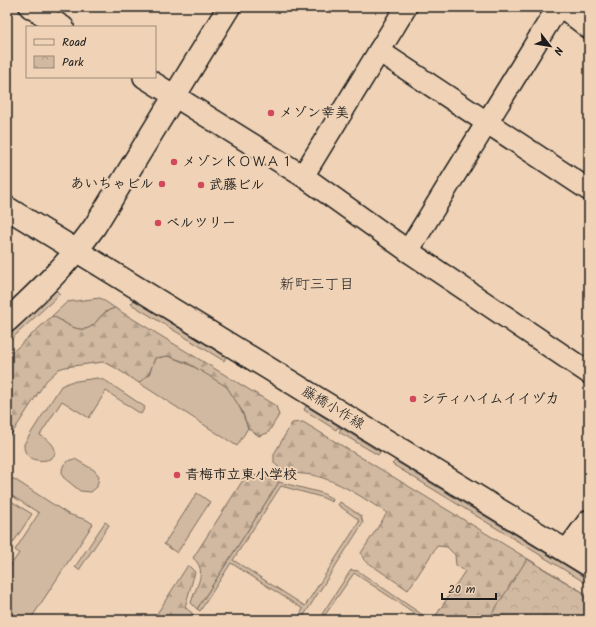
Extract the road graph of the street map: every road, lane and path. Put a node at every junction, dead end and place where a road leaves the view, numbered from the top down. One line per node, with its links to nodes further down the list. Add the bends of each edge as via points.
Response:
1 (228, 7): 8 (main road)
2 (406, 7): 6 (street)
3 (558, 7): 9 (street)
4 (562, 7): 5 (street)
5 (589, 28)
6 (379, 51): 9 (street); 10 (street)
7 (146, 78): 8 (street)
8 (175, 96): 10 (street); 14 (main road, via 96,226)
9 (488, 122): 11 (street); 13 (street)
10 (303, 176): 13 (street)
11 (589, 190)
12 (7, 208): 14 (main road, 藤橋小作線)
13 (408, 251): 16 (street)
14 (77, 252): 15 (main road); 18 (main road, 藤橋小作線)
15 (7, 321)
16 (589, 373)
17 (589, 521): 18 (main road)
18 (567, 551): 19 (main road, 藤橋小作線)
19 (589, 565)

